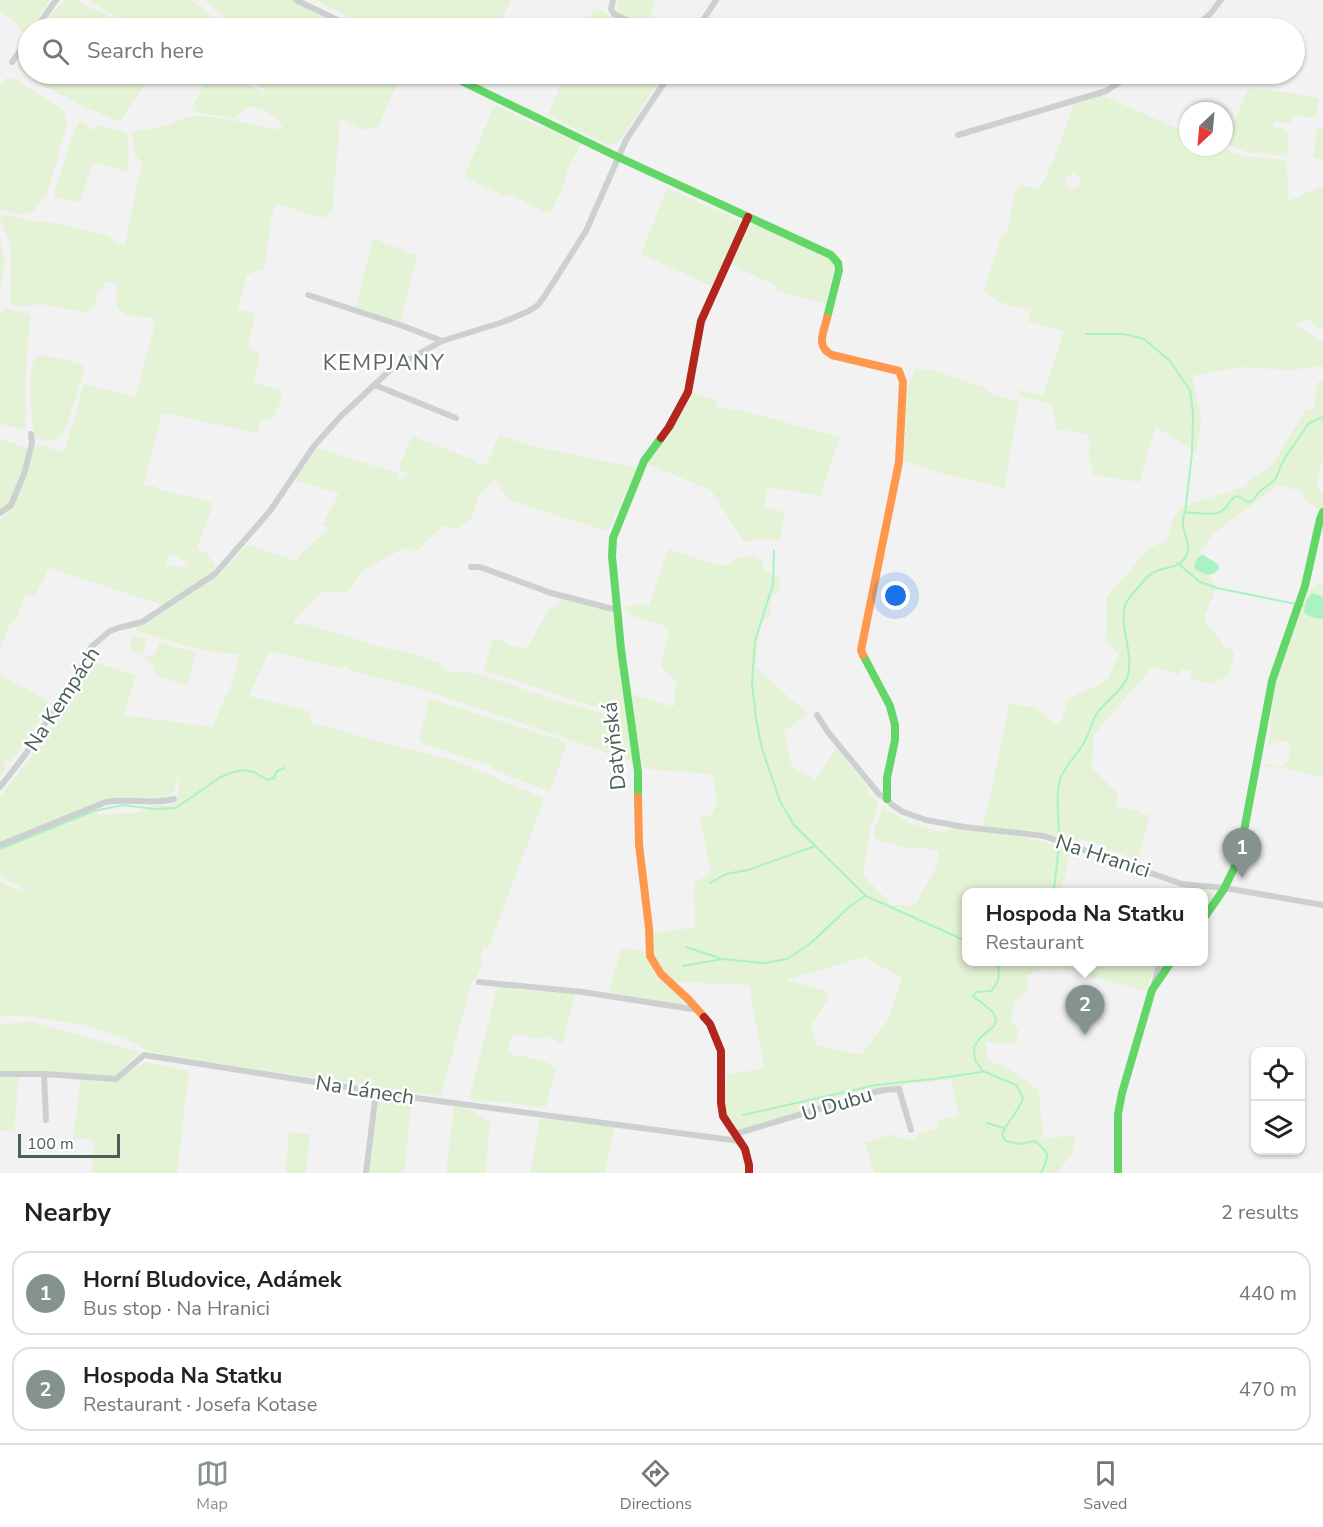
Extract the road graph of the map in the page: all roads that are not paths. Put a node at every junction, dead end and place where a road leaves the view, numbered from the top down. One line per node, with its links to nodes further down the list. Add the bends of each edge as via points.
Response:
1 (56, 0): 6 (street)
2 (296, 0): 7 (street)
3 (613, 0): 8 (street, via 611,9)
4 (716, 0): 9 (street)
5 (1221, 0): 10 (street)
6 (43, 18)
7 (333, 18)
8 (623, 18)
9 (704, 18)
10 (1205, 18)
11 (18, 53): 12 (street)
12 (12, 62)
13 (468, 84): 17 (street)
14 (663, 84): 17 (street, Na Kempách)
15 (1117, 84): 16 (street, via 1106,91)
16 (958, 135)
17 (618, 157): 18 (street); 20 (street, Na Kempách, via 586,231 538,305 517,317)
18 (748, 217): 27 (street, Datyňská, via 701,321 688,392 644,461 613,538); 31 (street, via 839,262 821,342 824,350 899,371 903,382 899,462 861,650 884,692 896,727)
19 (308, 295): 20 (street)
20 (442, 341): 21 (street, Na Kempách, via 396,366)
21 (375, 385): 22 (street); 29 (street, Na Kempách, via 314,446 270,511 215,574 142,622 118,628 93,646 25,755)
22 (456, 418)
23 (31, 434): 25 (street, via 24,474 11,505)
24 (1323, 512): 35 (street, via 1305,586 1272,681 1239,858)
25 (0, 513)
26 (471, 567): 27 (street)
27 (617, 610): 42 (street, Datyňská, via 638,772 639,845 650,956 661,974)
28 (817, 715): 31 (street, Na Hranici, via 870,784)
29 (0, 787)
30 (174, 799): 32 (street, via 106,802)
31 (887, 799): 33 (street, Na Hranici, via 903,812 934,822 1044,836)
32 (0, 845)
33 (1182, 884): 34 (street); 35 (street, Na Hranici)
34 (1180, 888)
35 (1225, 888): 36 (street, Na Hranici); 37 (street)
36 (1323, 905)
37 (1208, 911)
38 (1159, 966): 41 (street)
39 (1168, 966): 41 (street)
40 (479, 982): 42 (street, via 583,992)
41 (1152, 990): 51 (street, via 1118,1114)
42 (698, 1010): 48 (street, Datyňská, via 710,1024 721,1051 723,1116)
43 (0, 1074): 44 (street, Na Lánech)
44 (44, 1074): 45 (street, Na Lánech, via 116,1079 144,1055); 46 (street)
45 (376, 1092): 48 (street, Na Lánech); 49 (street)
46 (46, 1120)
47 (911, 1130): 48 (street, U Dubu, via 899,1089 891,1089)
48 (737, 1137): 50 (street, Datyňská, via 745,1149)
49 (366, 1173)
50 (749, 1173)
51 (1118, 1173)

